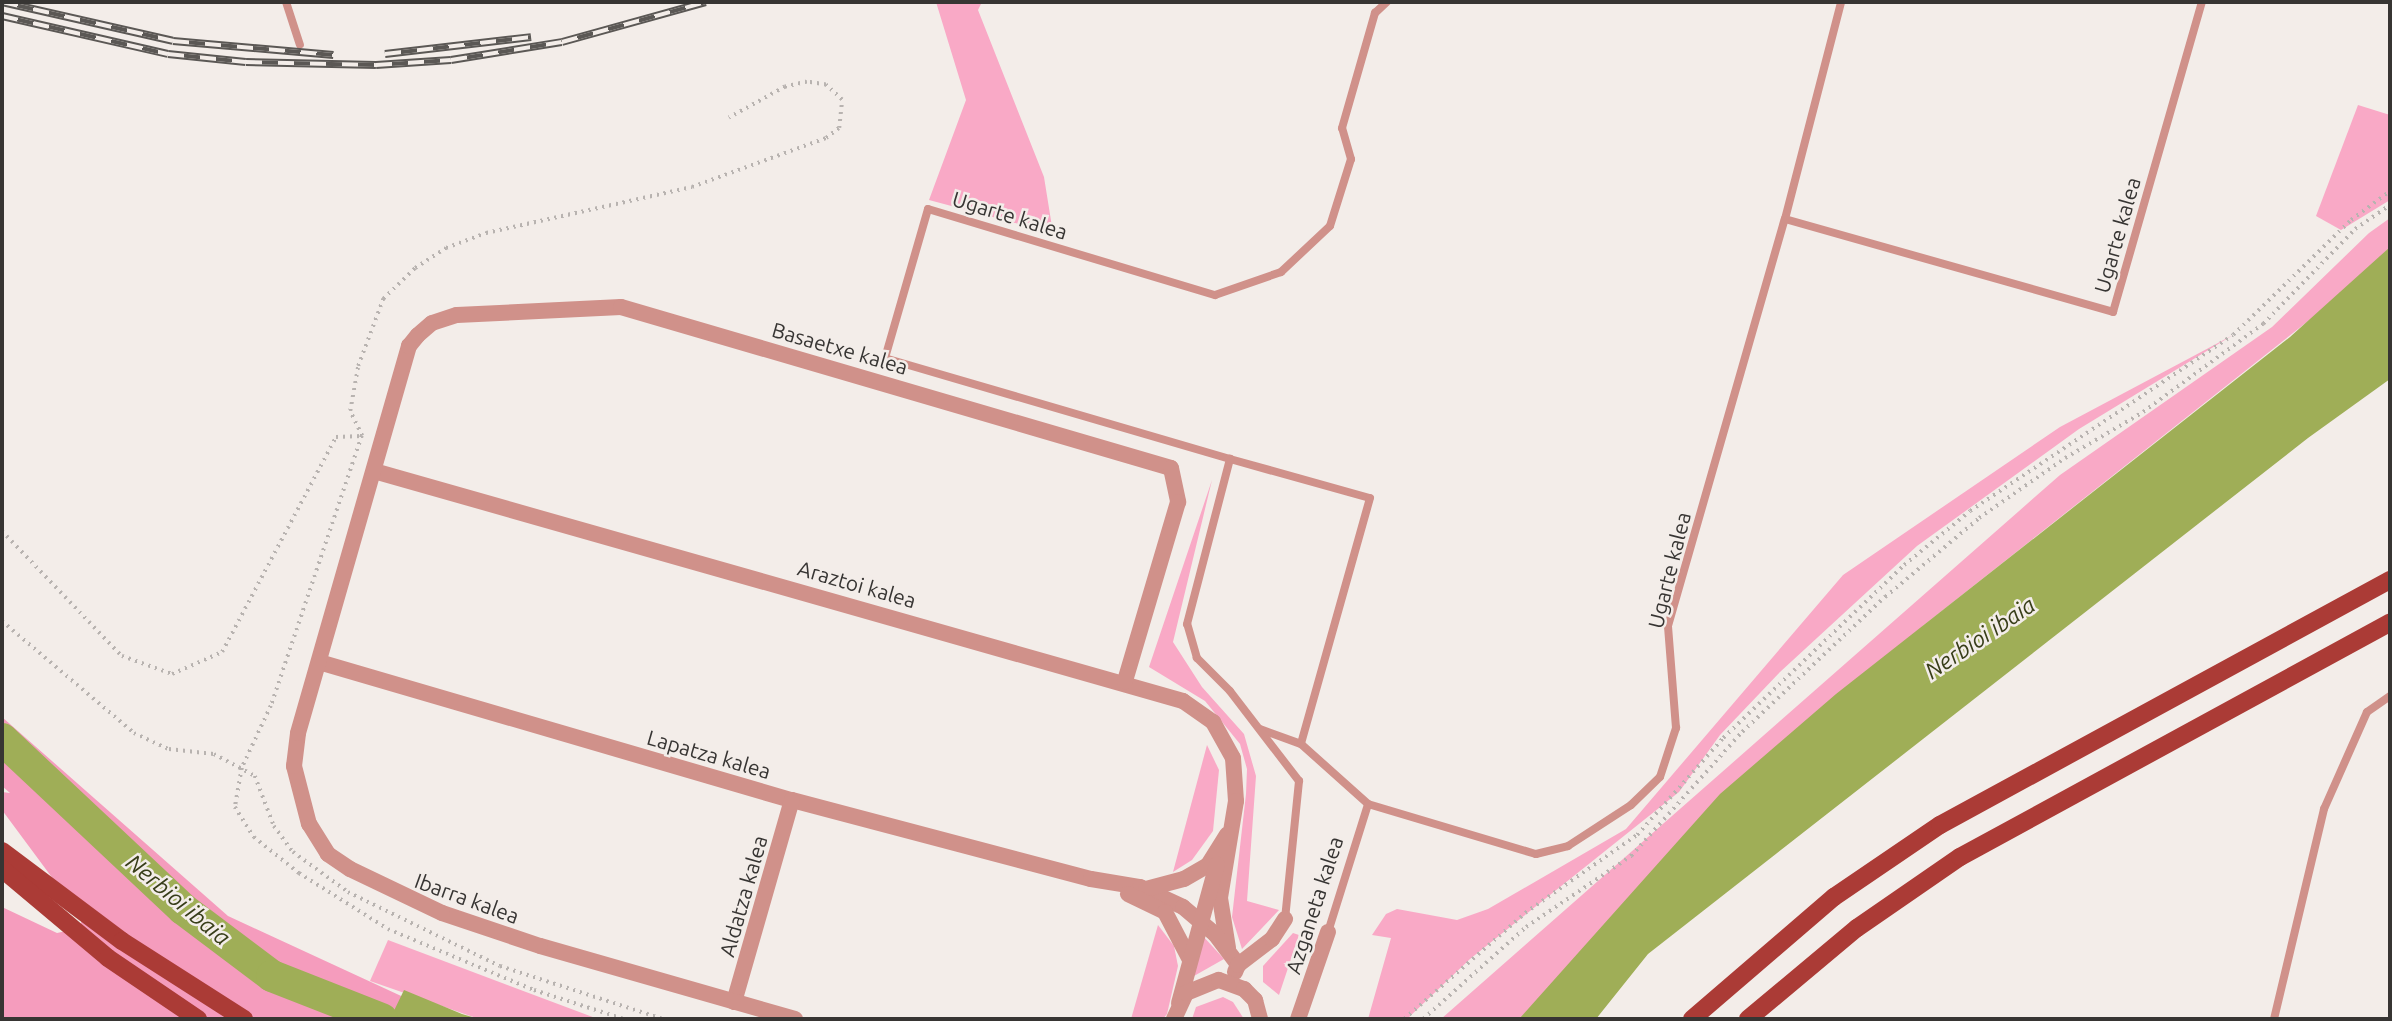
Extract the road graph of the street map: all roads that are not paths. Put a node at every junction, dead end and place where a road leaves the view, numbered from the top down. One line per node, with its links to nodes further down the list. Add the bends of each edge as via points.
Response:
1 (286, 2): 5 (lane)
2 (1387, 2): 7 (lane, Ugarte kalea, via 1375,13 1342,128 1351,159 1330,226 1281,272 1215,295 928,209 885,358)
3 (1841, 2): 6 (lane, Ugarte kalea)
4 (2202, 2): 6 (lane, Ugarte kalea, via 2113,312)
5 (300, 45)
6 (1786, 219): 17 (lane, Ugarte kalea, via 1668,626 1676,728 1660,777 1630,805 1568,846 1536,854)
7 (1230, 459): 14 (lane, Ugarte kalea, via 1187,624 1197,658); 15 (lane, Ugarte kalea, via 1370,498)
8 (374, 471): 11 (street, Ibarra kalea); 12 (street, Araztoi kalea); 12 (street, Basaetxe kalea, via 409,346 432,323 457,315 621,307 1171,468 1178,502)
9 (2390, 580): 26 (main road, via 1951,818 1835,897)
10 (2387, 626): 40 (main road, via 1960,857 1857,928)
11 (319, 662): 16 (street, Lapatza kalea); 31 (street, Ibarra kalea, via 294,766 309,824 328,854 385,890 442,913)
12 (1125, 681): 18 (street, Araztoi kalea, via 1183,701 1213,722 1233,758 1236,779)
13 (2390, 696): 41 (lane, via 2367,712 2324,809)
14 (1259, 729): 15 (lane, Ugarte kalea); 24 (lane, Ugarte kalea, via 1299,780)
15 (1301, 744): 17 (lane, Ugarte kalea)
16 (792, 800): 21 (street, Lapatza kalea); 31 (street, Aldatza kalea)
17 (1368, 804): 25 (lane, Azganeta kalea)
18 (1230, 829): 22 (street, via 1208,865 1184,879); 23 (street); 27 (street, via 1220,898)
19 (2, 851): 34 (main road, via 122,940)
20 (2, 869): 33 (main road, via 108,958)
21 (1091, 879): 22 (street); 28 (street, via 1165,912)
22 (1146, 890): 23 (street)
23 (1199, 919): 27 (street); 28 (street)
24 (1285, 919): 29 (street, Azganeta kalea, via 1272,939)
25 (1328, 932): 37 (street, Azganeta kalea)
26 (1776, 946): 38 (main road); 39 (main road)
27 (1228, 948): 29 (street)
28 (1189, 958): 32 (street)
29 (1238, 965): 30 (street)
30 (1231, 982): 32 (street, via 1207,981 1186,993); 36 (street, via 1255,1000)
31 (734, 1002): 35 (street, Ibarra kalea)
32 (1176, 1011)
33 (198, 1019)
34 (244, 1019)
35 (795, 1019)
36 (1260, 1019)
37 (1297, 1019)
38 (1681, 1019)
39 (1692, 1019)
40 (1748, 1019)
41 (2274, 1019)

